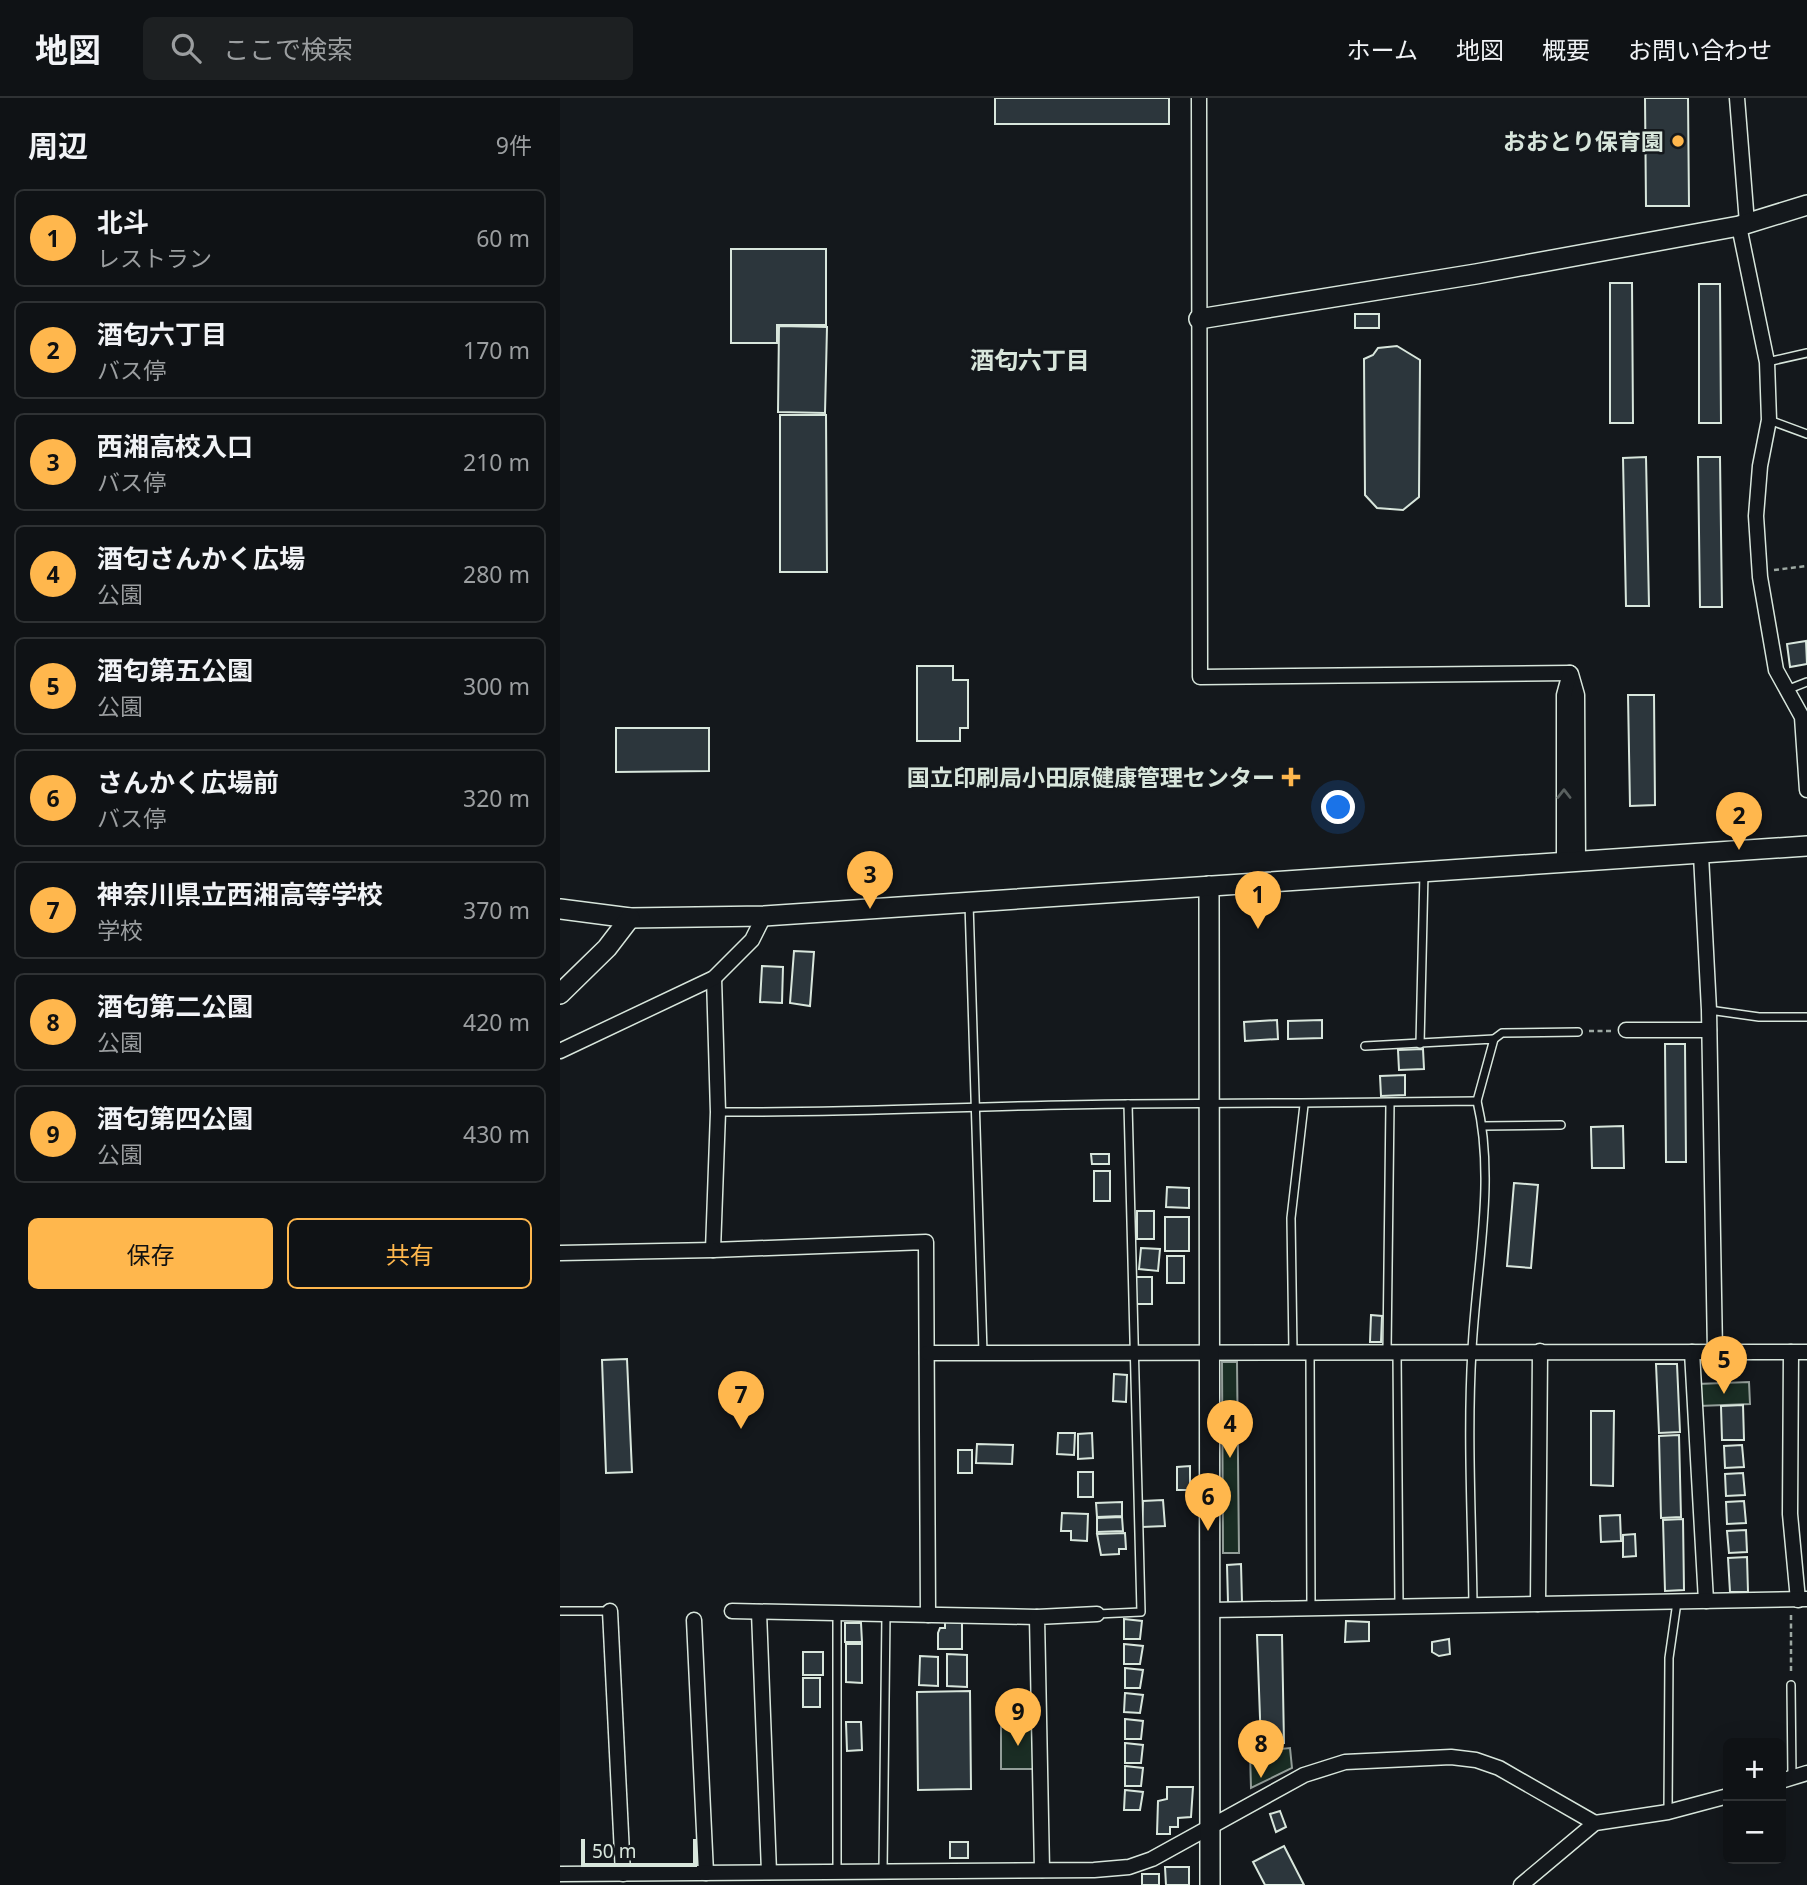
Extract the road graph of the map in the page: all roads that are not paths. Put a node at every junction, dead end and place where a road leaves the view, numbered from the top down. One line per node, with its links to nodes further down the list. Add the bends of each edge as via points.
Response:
1 (1199, 98): 5 (street)
2 (1737, 98): 4 (street)
3 (1807, 205): 4 (street)
4 (1743, 225): 5 (street); 7 (street)
5 (1199, 319): 15 (street, via 1200,677 1570,673 1577,695)
6 (1807, 353): 7 (lane)
7 (1767, 362): 8 (street)
8 (1769, 420): 9 (lane); 11 (street, via 1756,516 1760,572 1776,670)
9 (1807, 434)
10 (1807, 682): 11 (lane)
11 (1789, 689): 12 (street, via 1802,717)
12 (1807, 790)
13 (1807, 846): 14 (street)
14 (1701, 855): 15 (street); 24 (street)
15 (1571, 862): 16 (street)
16 (1423, 872): 17 (street); 30 (lane)
17 (1209, 886): 18 (street); 37 (street)
18 (969, 902): 20 (street); 38 (lane)
19 (560, 909): 21 (street)
20 (764, 916): 21 (street); 22 (street, via 752,940)
21 (629, 918): 23 (street, via 607,948)
22 (714, 978): 32 (street); 39 (street)
23 (560, 994)
24 (1709, 1010): 25 (lane); 27 (street)
25 (1807, 1017)
26 (1626, 1030): 27 (street)
27 (1709, 1030): 51 (street)
28 (1578, 1032): 29 (lane, via 1502,1033)
29 (1493, 1039): 30 (lane); 33 (lane)
30 (1420, 1044): 31 (lane)
31 (1365, 1046)
32 (560, 1051)
33 (1477, 1101): 34 (lane); 41 (lane)
34 (1391, 1103): 36 (lane); 47 (lane)
35 (1128, 1104): 37 (lane); 38 (lane); 56 (lane)
36 (1304, 1105): 37 (lane); 45 (lane, via 1291,1218)
37 (1209, 1106): 44 (street)
38 (976, 1109): 39 (lane); 55 (lane)
39 (718, 1112): 42 (street)
40 (1561, 1125): 41 (lane)
41 (1483, 1126): 48 (lane, via 1485,1178)
42 (713, 1250): 43 (street); 54 (street, via 926,1242)
43 (560, 1253)
44 (1210, 1351): 45 (street); 56 (street); 64 (street)
45 (1293, 1351): 46 (street)
46 (1310, 1351): 47 (street); 63 (lane)
47 (1392, 1351): 48 (street); 62 (lane)
48 (1472, 1351): 49 (street); 61 (lane)
49 (1540, 1351): 50 (street); 60 (street)
50 (1692, 1352): 51 (street); 58 (street)
51 (1715, 1352): 52 (street)
52 (1791, 1352): 53 (street); 57 (street, via 1790,1514)
53 (1807, 1352)
54 (927, 1353): 55 (street); 72 (street)
55 (983, 1353): 56 (street)
56 (1134, 1353): 71 (lane, via 1141,1612)
57 (1799, 1600): 58 (street)
58 (1706, 1601): 59 (street)
59 (1677, 1602): 60 (street); 79 (lane, via 1669,1658)
60 (1538, 1604): 61 (street)
61 (1473, 1605): 62 (street)
62 (1399, 1606): 63 (street)
63 (1311, 1608): 64 (street)
64 (1210, 1610): 81 (street)
65 (560, 1611): 66 (lane)
66 (610, 1611): 88 (street)
67 (732, 1611): 68 (street)
68 (760, 1612): 69 (street); 85 (street)
69 (837, 1613): 70 (street); 83 (lane)
70 (886, 1614): 72 (street); 84 (lane)
71 (1097, 1614): 73 (street)
72 (928, 1615): 73 (street)
73 (1037, 1617): 82 (street)
74 (694, 1620): 86 (street)
75 (1791, 1685): 77 (lane)
76 (1807, 1773): 77 (street)
77 (1786, 1779)
78 (1723, 1797): 79 (street)
79 (1668, 1812): 80 (street)
80 (1595, 1823): 81 (street, via 1499,1768 1451,1756 1334,1765 1304,1774); 93 (street)
81 (1210, 1829): 89 (street, via 1129,1867); 92 (street)
82 (1042, 1870): 89 (street); 90 (street)
83 (837, 1871): 84 (street); 85 (street)
84 (883, 1871): 90 (street)
85 (769, 1872): 86 (street)
86 (706, 1873): 91 (street)
87 (560, 1874): 88 (street)
88 (623, 1874): 91 (street)
89 (1057, 1877)
90 (960, 1878)
91 (663, 1879)
92 (1210, 1885)
93 (1521, 1885)

